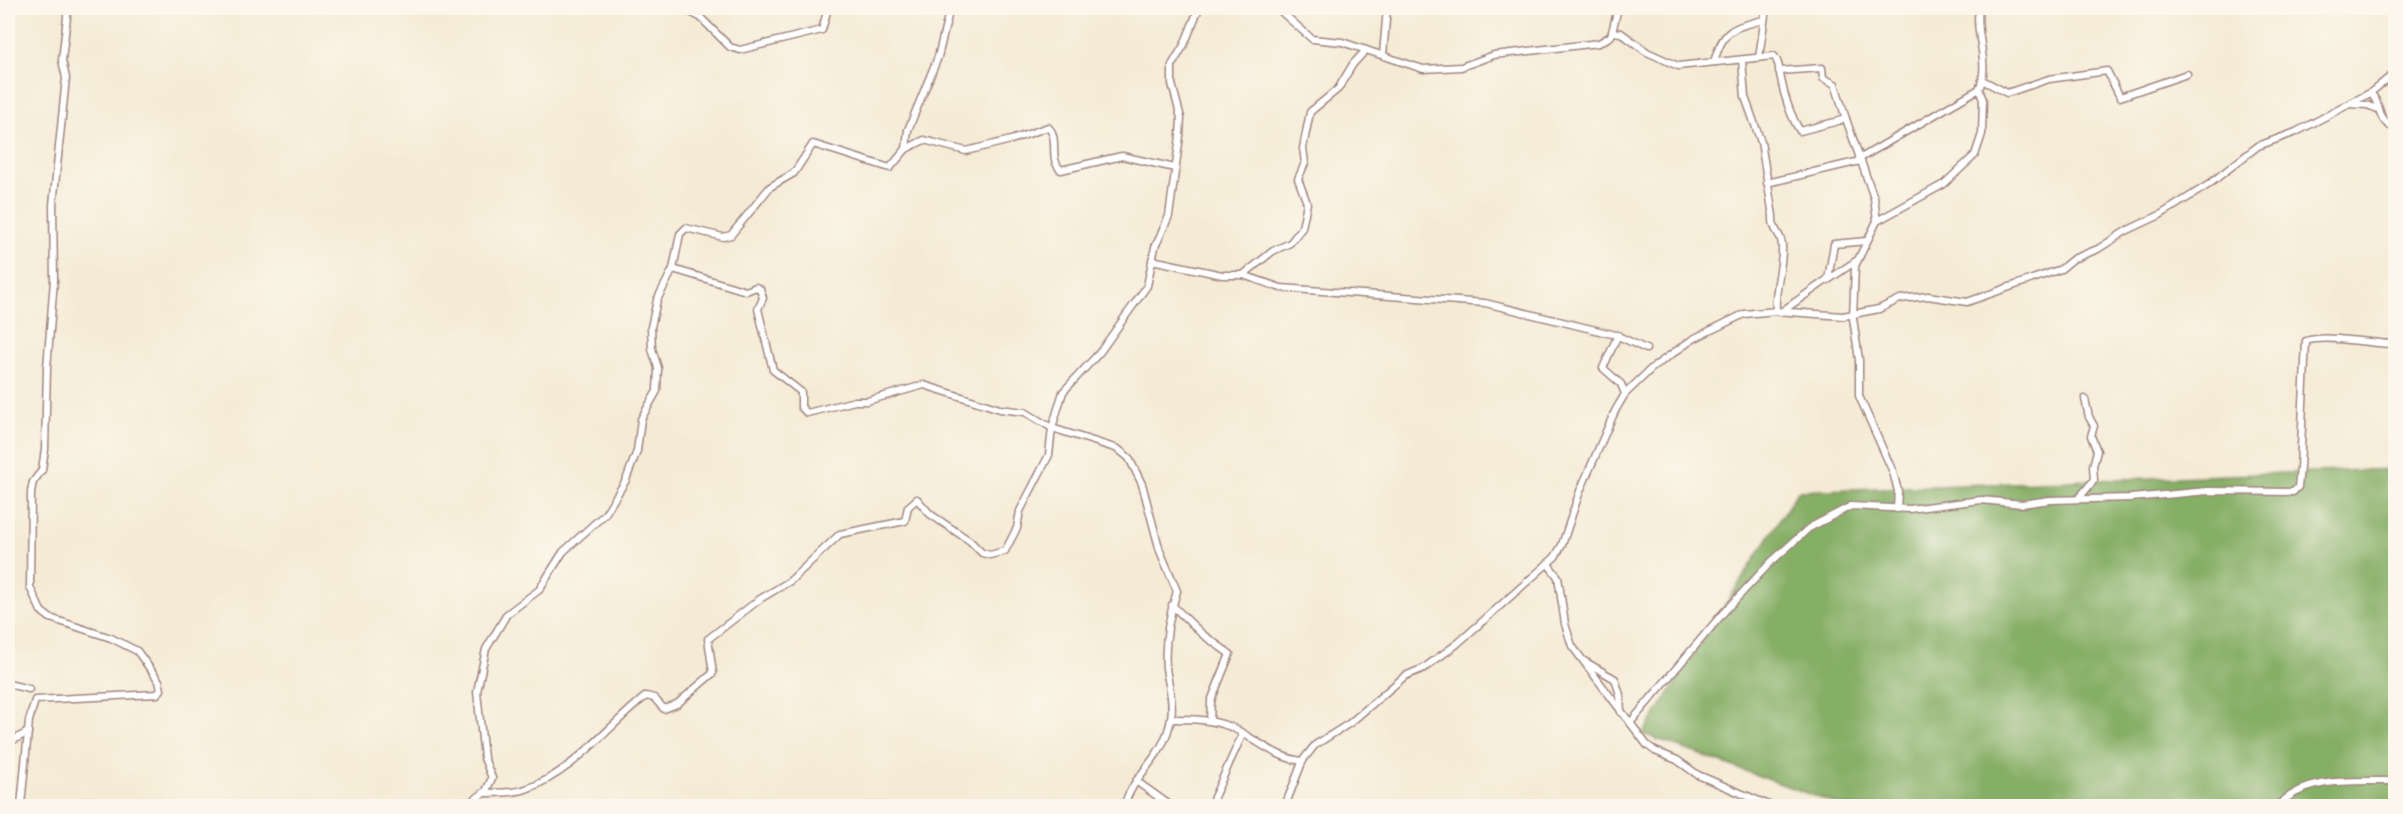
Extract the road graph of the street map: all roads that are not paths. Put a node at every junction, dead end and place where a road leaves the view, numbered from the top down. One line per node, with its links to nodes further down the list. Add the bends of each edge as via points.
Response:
1 (68, 8): 58 (street, via 62,60 66,78 53,205 54,280 46,438 42,470 32,487 30,587 40,611 50,618 137,651 159,681 161,690 153,694 37,699)
2 (682, 8): 3 (street, via 700,17 730,47 740,50 822,30)
3 (828, 8)
4 (950, 8): 28 (street, via 938,57 908,130)
5 (1199, 8): 30 (street, via 1172,65 1172,84 1181,118)
6 (1277, 8): 13 (street, via 1312,39 1342,42)
7 (1387, 8): 14 (street)
8 (1618, 8): 12 (street)
9 (1766, 8): 11 (street)
10 (1979, 8): 21 (street)
11 (1763, 20): 15 (street); 17 (street, via 1736,28 1723,37)
12 (1612, 32): 14 (street, via 1608,39 1594,45 1494,56 1450,69 1423,69); 17 (street, via 1621,33 1647,52 1678,66)
13 (1366, 50): 14 (street); 37 (street, via 1338,89 1310,112 1303,147 1305,163 1298,179 1307,203 1302,228 1290,243)
14 (1383, 55)
15 (1759, 58): 16 (street); 18 (street, via 1774,56)
16 (1742, 60): 17 (street); 31 (street, via 1745,97 1761,142)
17 (1714, 62)
18 (1779, 71): 26 (street, via 1822,68 1823,78 1835,84); 26 (street, via 1800,131)
19 (2396, 72): 23 (street)
20 (2187, 74): 21 (street, via 2120,97 2107,71 2049,79 2007,93)
21 (1984, 81): 22 (street)
22 (1979, 89): 29 (street); 32 (street, via 1983,100 1982,134 1975,155 1944,184)
23 (2370, 93): 24 (street); 25 (street)
24 (2346, 104): 25 (street); 40 (street, via 2296,132 2258,146 2208,185 2160,215 2073,259 2061,269 1971,302 1919,297)
25 (2378, 109): 27 (street, via 2383,121)
26 (1846, 118): 29 (street)
27 (2396, 129)
28 (906, 149): 30 (street, via 928,139 966,151 1048,127 1053,133 1056,165 1061,170 1122,156); 36 (street, via 890,168 813,144 794,173 770,187 731,236 686,228 680,234)
29 (1860, 160): 31 (street); 32 (street, via 1874,198)
30 (1175, 168): 34 (street, via 1169,216)
31 (1767, 183): 39 (street, via 1772,226 1782,245 1775,293)
32 (1877, 221): 33 (street)
33 (1866, 241): 35 (street); 38 (street, via 1834,244)
34 (1152, 260): 37 (street, via 1222,275); 46 (street, via 1142,295 1100,352 1066,387)
35 (1857, 261): 38 (street); 40 (street)
36 (673, 269): 46 (street, via 746,291 760,289 763,298 758,309 773,370 801,392 801,407 807,413 924,385 1000,409 1025,412); 64 (street, via 657,300 651,327 658,368 657,391 641,419 637,452 626,480 604,514 563,552 539,590 507,614 486,649 477,692 484,758 492,778)
37 (1243, 275): 41 (street, via 1281,288 1485,303)
38 (1827, 280): 39 (street)
39 (1778, 312): 40 (street); 44 (street, via 1744,314 1703,334 1652,368)
40 (1853, 315): 48 (street, via 1859,396 1893,471)
41 (1618, 335): 43 (street); 44 (street, via 1603,368 1621,384)
42 (2396, 344): 47 (street, via 2321,337 2306,340 2297,490)
43 (1646, 349)
44 (1625, 394): 49 (street, via 1604,433 1562,545)
45 (2085, 399): 47 (street, via 2097,451 2092,466 2094,480)
46 (1052, 428): 50 (street, via 1118,449 1129,458 1142,484 1160,551 1177,590); 64 (street, via 1049,455 1020,511 1017,528 1005,552 982,553 970,540 930,514 917,499 908,507 905,521 840,534 790,581 708,639 713,673 677,705 664,709 654,698 646,696 584,752 540,783 519,791)
47 (2079, 498): 48 (street, via 2011,504 1981,500)
48 (1897, 509): 57 (street, via 1851,506 1802,533 1725,612)
49 (1548, 564): 51 (street, via 1558,577 1570,643); 61 (street, via 1457,645 1405,676 1350,723 1320,741)
50 (1172, 605): 55 (street, via 1166,645); 56 (street, via 1230,654 1211,701)
51 (1582, 660): 54 (street); 54 (street, via 1615,679)
52 (8, 684): 53 (street)
53 (29, 689)
54 (1621, 713): 57 (street)
55 (1171, 719): 56 (street); 63 (street, via 1161,750)
56 (1210, 720): 59 (street)
57 (1630, 723): 72 (street, via 1655,751 1677,760 1698,776)
58 (28, 732): 60 (street); 65 (street)
59 (1243, 733): 61 (street, via 1281,755); 70 (street)
60 (8, 743)
61 (1303, 761): 71 (street)
62 (2396, 781): 73 (street, via 2352,779 2315,785)
63 (1136, 782): 68 (street); 69 (street)
64 (484, 794): 67 (street)
65 (21, 805): 66 (street)
66 (8, 806)
67 (466, 807)
68 (1124, 807)
69 (1170, 807)
70 (1210, 807)
71 (1285, 807)
72 (1771, 807)
73 (2277, 807)

